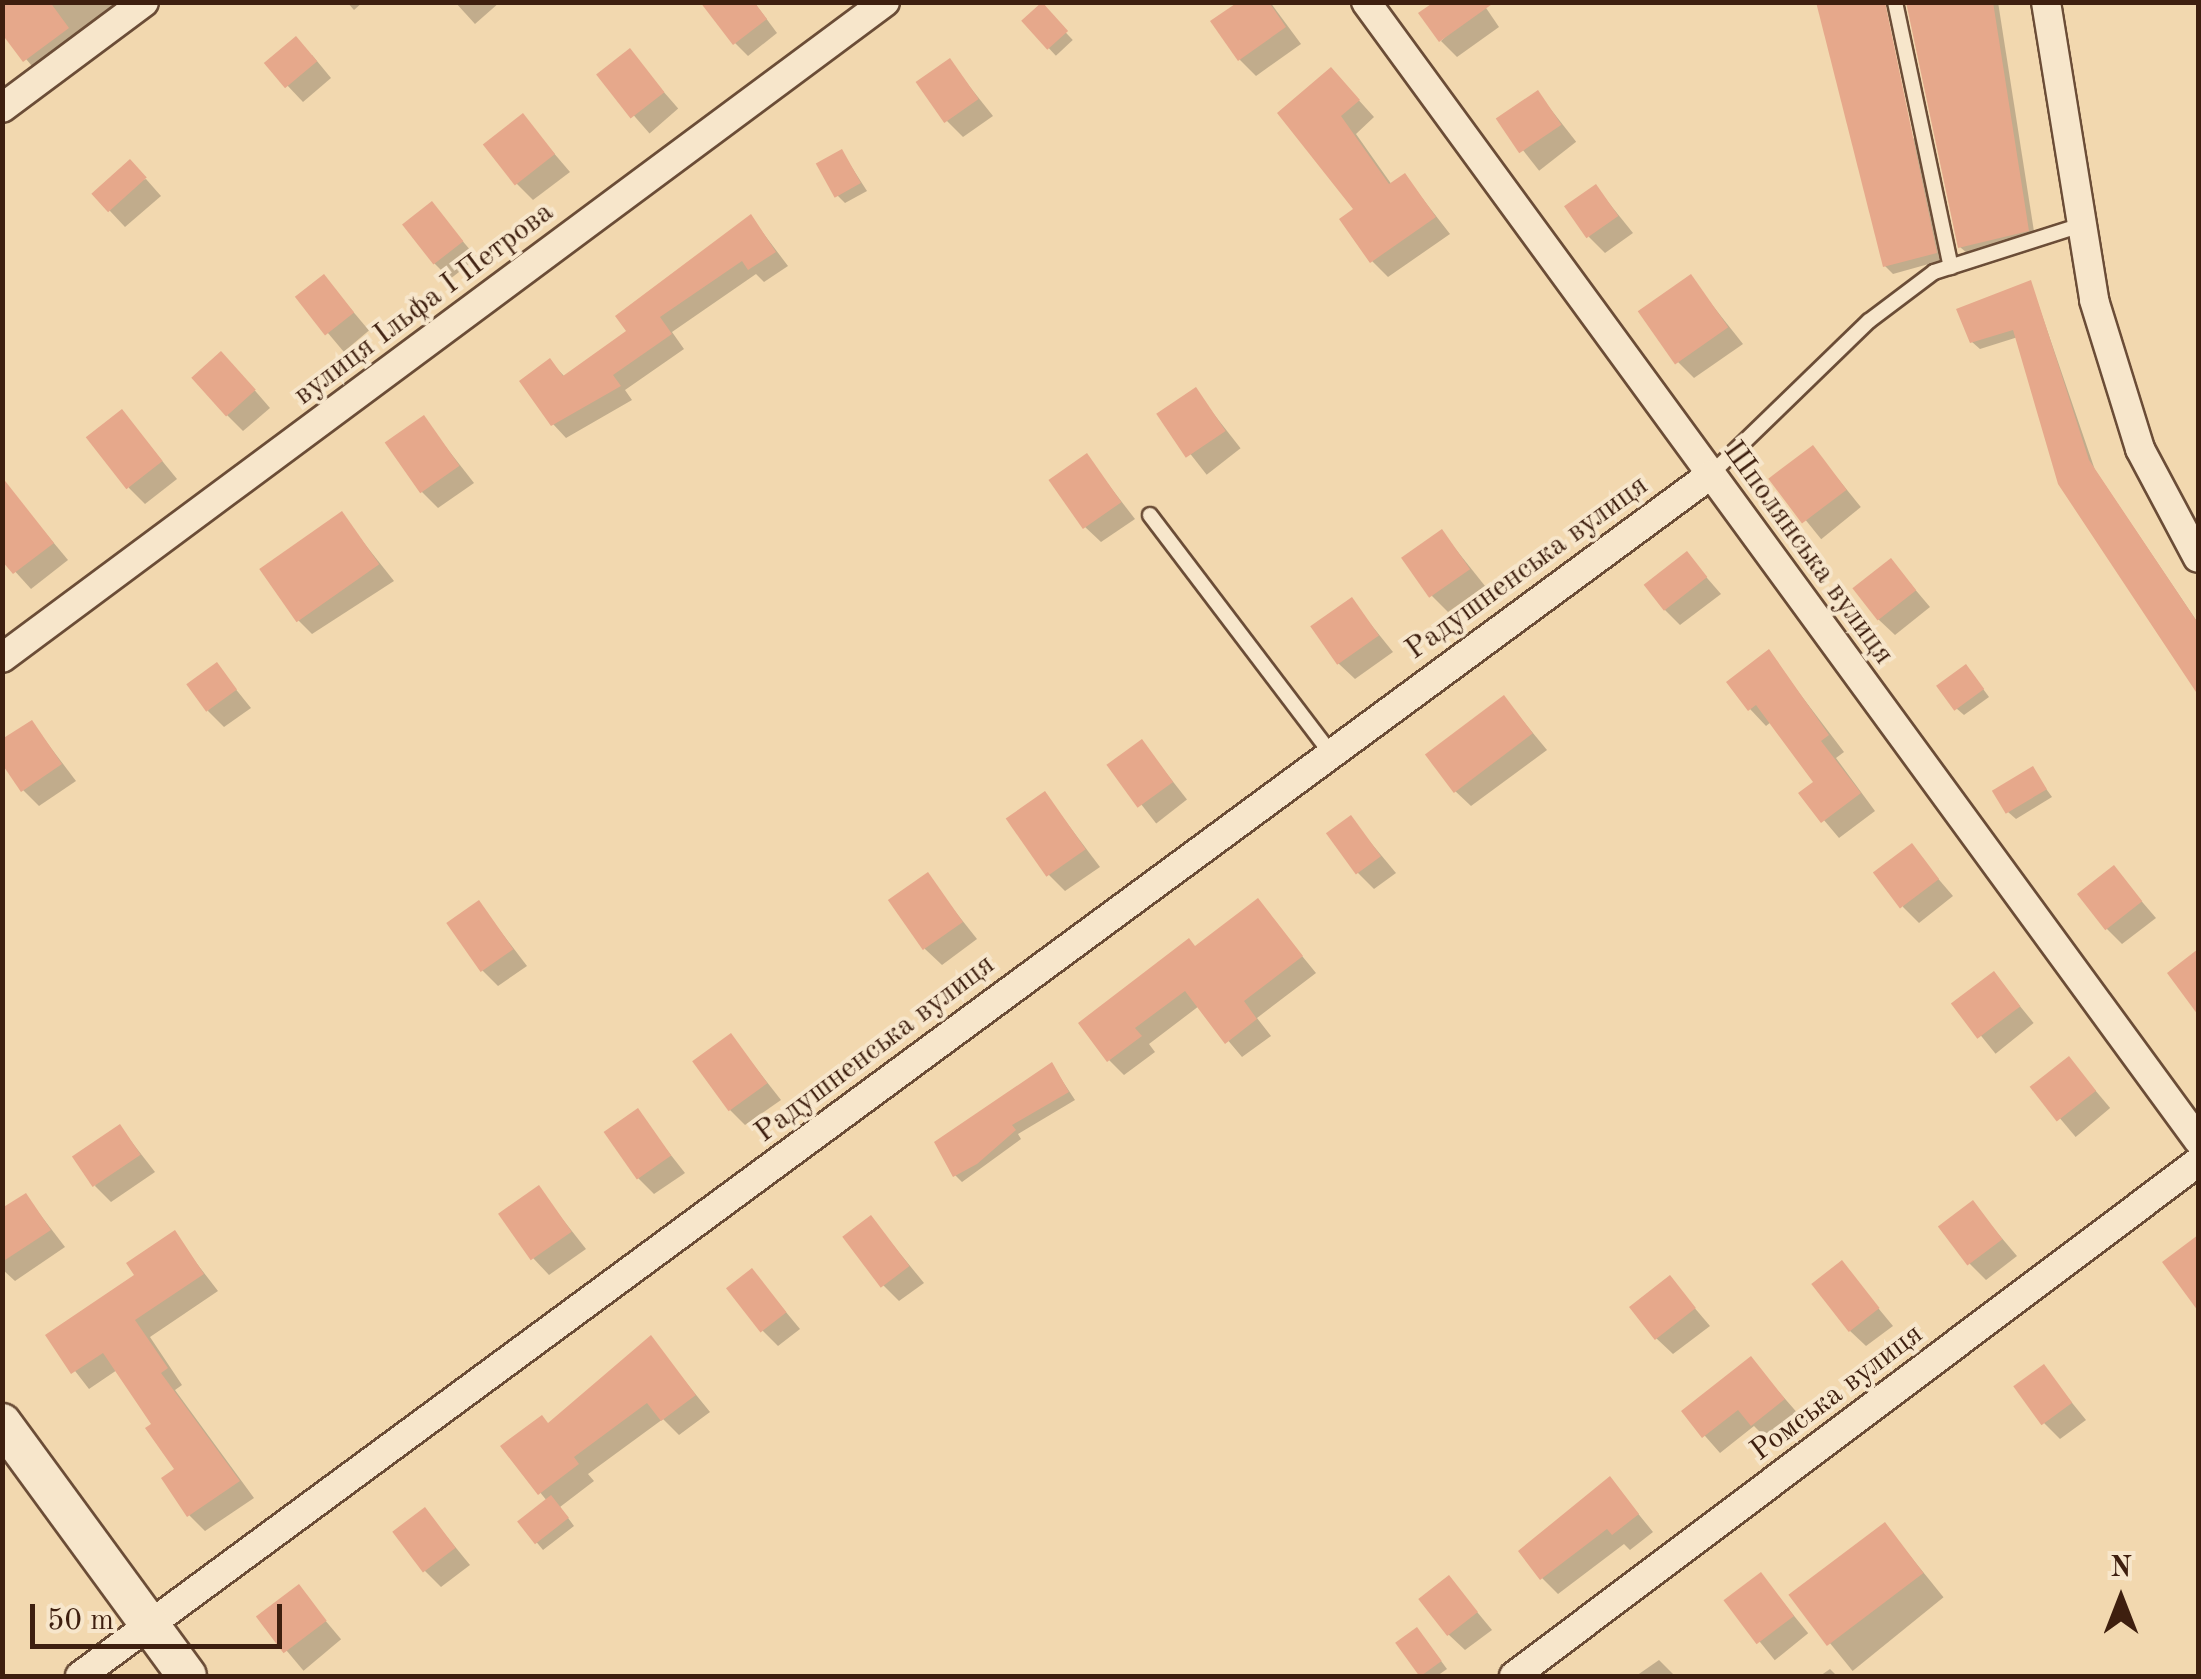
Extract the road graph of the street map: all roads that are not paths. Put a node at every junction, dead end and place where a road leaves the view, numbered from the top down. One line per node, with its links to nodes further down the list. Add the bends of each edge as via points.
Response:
1 (144, 2): 6 (street)
2 (885, 2): 12 (street, вулиця Ільфа І Петрова)
3 (1366, 2): 9 (street, Шполянська вулиця)
4 (1895, 2): 8 (lane)
5 (2046, 2): 7 (street)
6 (2, 108)
7 (2078, 226): 8 (lane); 11 (street, via 2140,449)
8 (1951, 267): 9 (lane, via 1870,321)
9 (1710, 475): 13 (street, Радушненська вулиця); 14 (street, Шполянська вулиця)
10 (1150, 515): 13 (lane)
11 (2198, 558)
12 (2, 658)
13 (1330, 752): 17 (street, Радушненська вулиця)
14 (2198, 1140)
15 (2198, 1162): 20 (street, Ромська вулиця)
16 (2, 1423): 17 (street)
17 (150, 1626): 18 (street, Радушненська вулиця); 19 (street)
18 (80, 1676)
19 (187, 1676)
20 (1514, 1676)

